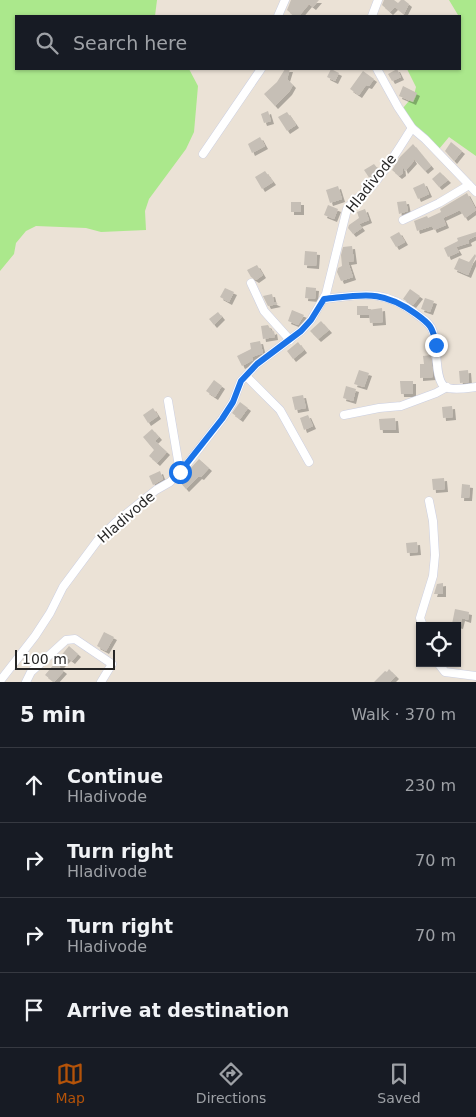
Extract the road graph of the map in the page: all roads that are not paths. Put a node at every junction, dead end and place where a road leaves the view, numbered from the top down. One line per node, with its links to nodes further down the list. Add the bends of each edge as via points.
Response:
1 (285, 0): 3 (street)
2 (378, 0): 4 (street)
3 (278, 15)
4 (372, 15)
5 (261, 70): 8 (street)
6 (378, 70): 7 (street)
7 (412, 128): 9 (street); 13 (street, Hladivode, via 381,175 347,209)
8 (203, 154)
9 (469, 185): 10 (street); 11 (street)
10 (476, 192)
11 (403, 220)
12 (251, 283): 14 (street, via 264,311)
13 (324, 299): 14 (street, Hladivode, via 311,320); 16 (street, via 370,294 408,308 433,330 440,382)
14 (290, 340): 15 (street, Hladivode)
15 (246, 376): 20 (street, via 280,410); 21 (street, Hladivode, via 222,419)
16 (447, 387): 17 (street); 19 (street, via 401,406)
17 (476, 387)
18 (168, 401): 21 (street)
19 (344, 415)
20 (309, 462)
21 (180, 472): 26 (street, Hladivode, via 98,540 63,587 35,636)
22 (429, 501): 23 (street, via 436,555)
23 (422, 622)
24 (441, 667): 25 (street, via 445,672)
25 (476, 676)
26 (0, 682)
27 (26, 682): 28 (street, via 31,672 66,640 75,639 112,664)
28 (101, 682)

